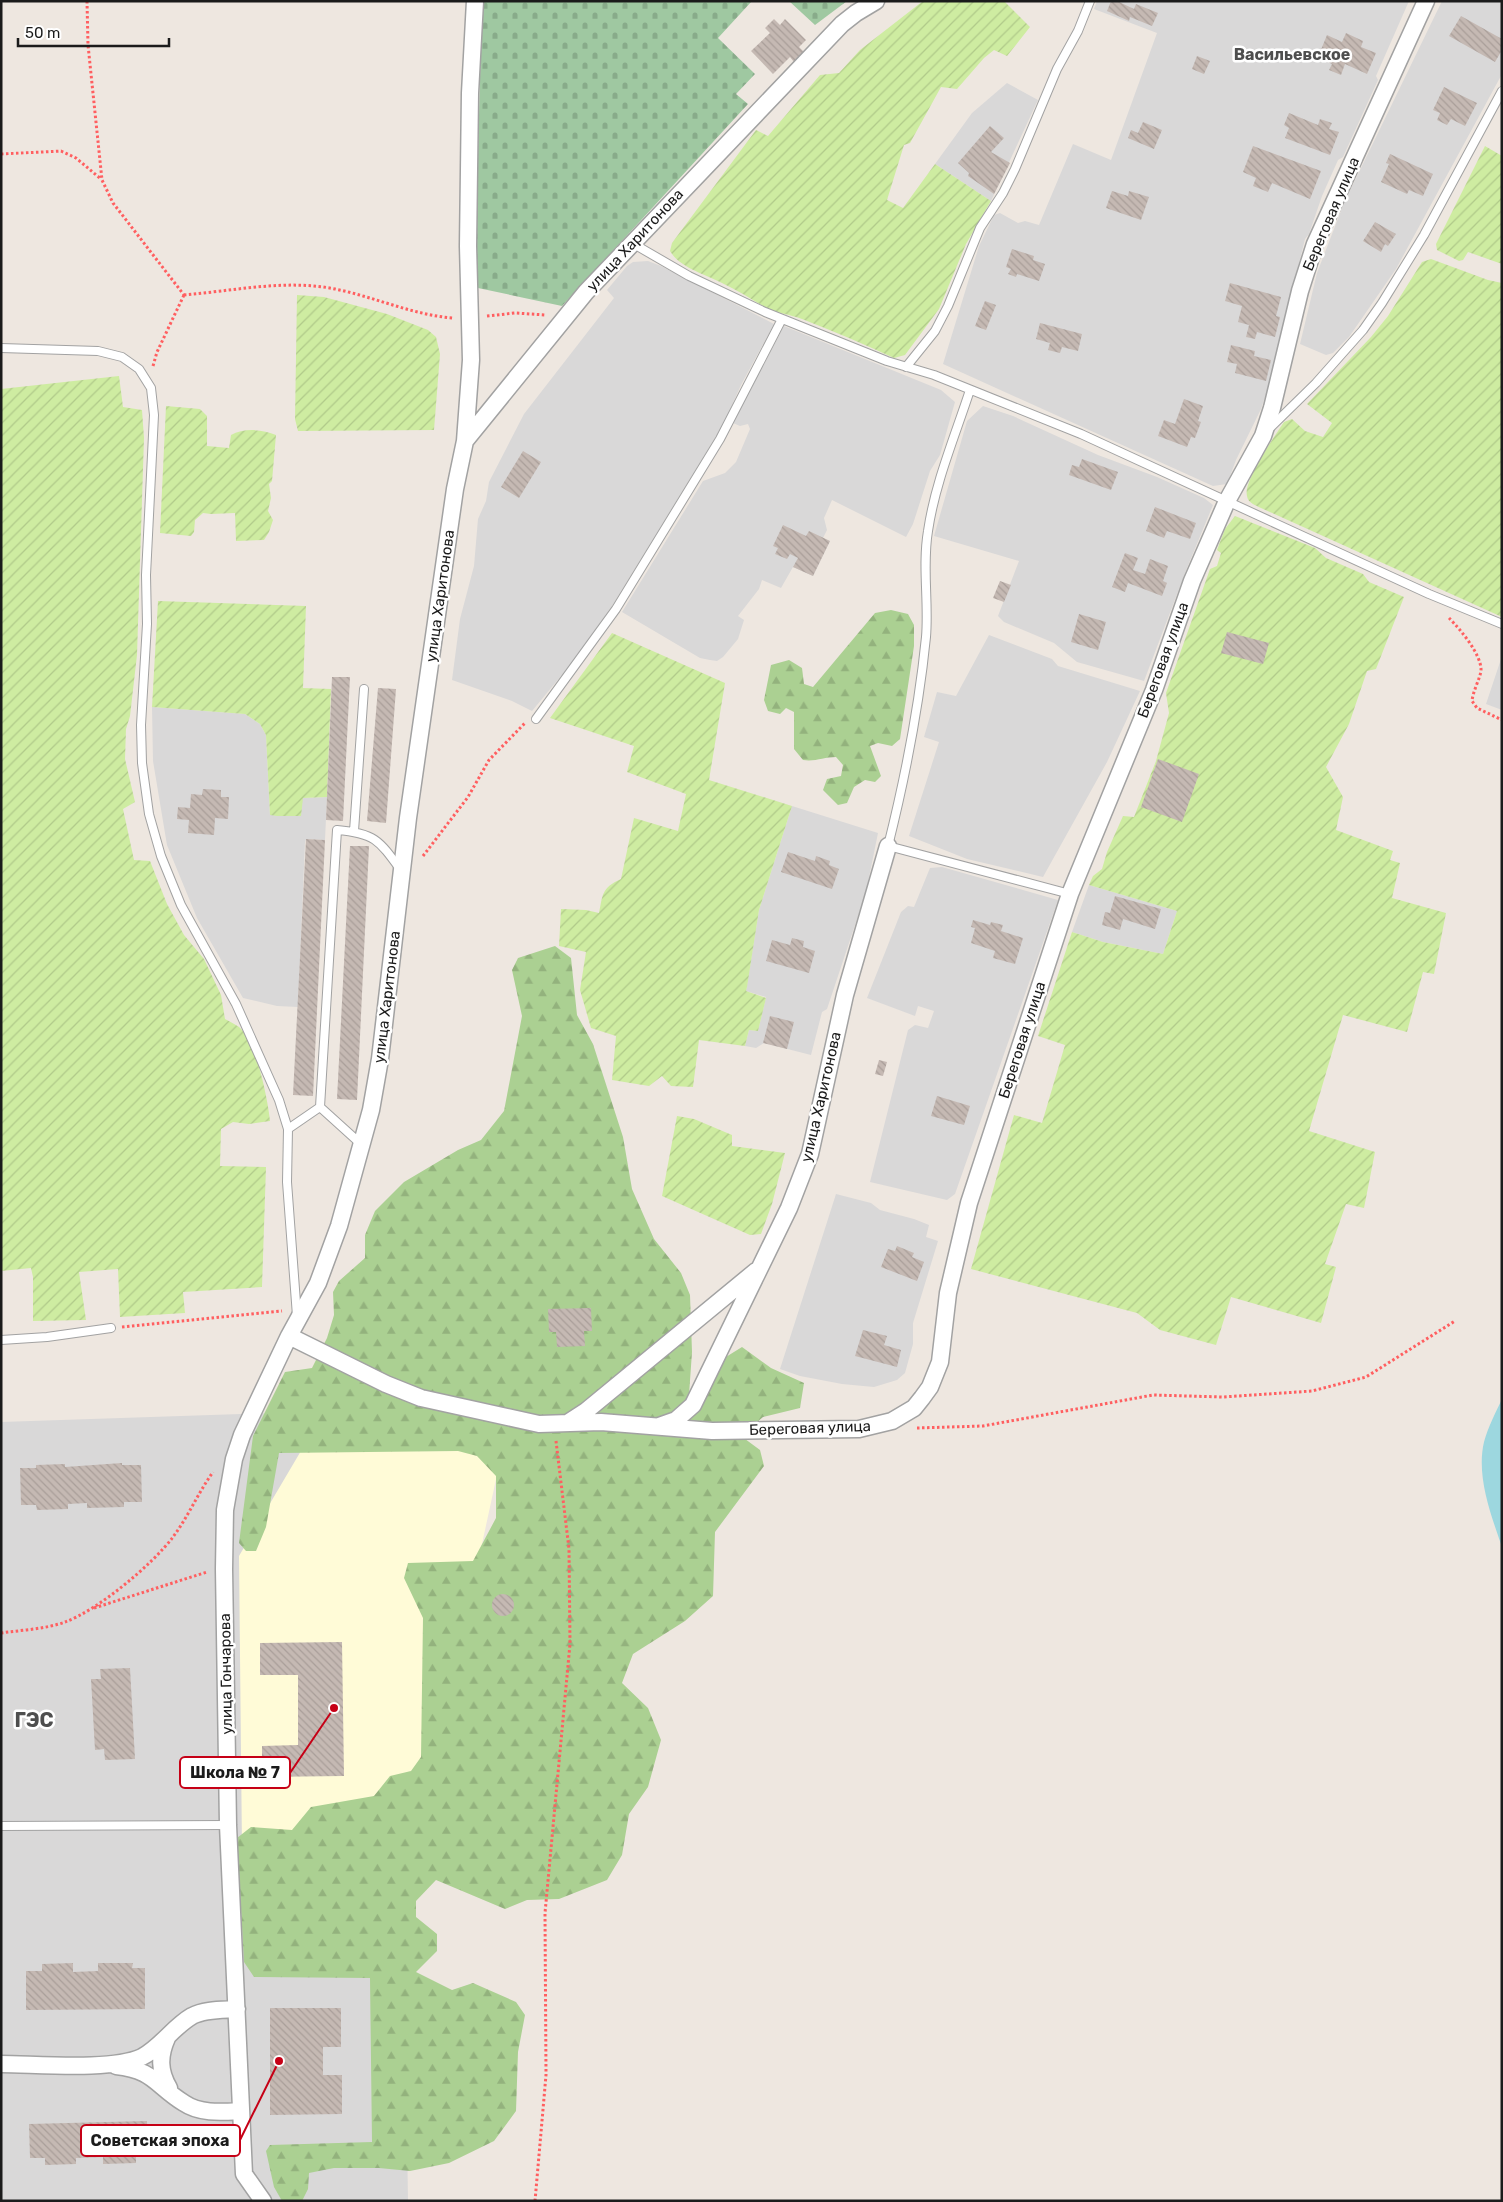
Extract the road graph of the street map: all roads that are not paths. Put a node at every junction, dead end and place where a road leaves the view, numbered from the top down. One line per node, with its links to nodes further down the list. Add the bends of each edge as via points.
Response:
1 (475, 1): 12 (street, via 468,246 470,395)
2 (876, 1): 6 (street, улица Харитонова, via 842,24)
3 (1090, 1): 9 (lane, via 1057,69 1016,169 980,228 944,314 929,341)
4 (1426, 1): 11 (street, Береговая улица, via 1315,244)
5 (1502, 91): 11 (lane, Береговая улица, via 1424,235 1382,303 1322,376)
6 (632, 243): 7 (lane, via 689,276); 12 (street, улица Харитонова, via 586,292)
7 (782, 319): 9 (lane); 16 (lane, via 720,439 616,609)
8 (1, 348): 22 (lane, via 98,351 122,357 139,369 151,388 154,415 141,725 149,814 161,856 181,905 236,1004 279,1100)
9 (906, 367): 10 (lane)
10 (970, 390): 13 (lane, via 1081,434); 18 (lane, via 930,519 922,670)
11 (1263, 436): 13 (street, Береговая улица)
12 (465, 441): 19 (street, улица Харитонова)
13 (1228, 501): 14 (lane, via 1429,594); 20 (street, Береговая улица, via 1192,581 1154,690)
14 (1502, 624)
15 (364, 689): 17 (lane)
16 (536, 719)
17 (354, 831): 19 (lane, via 377,840); 21 (lane, via 337,830)
18 (888, 846): 20 (lane); 24 (street, улица Харитонова, via 845,995 810,1154)
19 (402, 870): 23 (street, улица Харитонова, via 376,1087)
20 (1070, 894): 30 (street, Береговая улица, via 969,1203 948,1293 940,1362 922,1398 914,1408 892,1421 859,1429 712,1431)
21 (320, 1107): 22 (lane); 23 (lane)
22 (288, 1128): 25 (lane, via 287,1182)
23 (362, 1145): 25 (street, улица Харитонова, via 339,1226 318,1283)
24 (760, 1268): 29 (street, via 586,1411); 30 (street, улица Харитонова, via 693,1405 676,1420)
25 (297, 1314): 27 (street, улица Харитонова)
26 (112, 1328): 28 (lane)
27 (289, 1336): 29 (street, Береговая улица, via 421,1398 525,1422); 32 (street, улица Гончарова, via 242,1435 234,1459 226,1510)
28 (1, 1340)
29 (559, 1424): 30 (street, Береговая улица, via 601,1422)
30 (654, 1427)
31 (1, 1826): 32 (lane)
32 (228, 1826): 33 (street, улица Гончарова)
33 (237, 2009): 34 (street, via 193,2015); 38 (street, улица Гончарова)
34 (168, 2036): 36 (street, via 141,2057); 37 (street, via 161,2051 160,2064)
35 (1, 2064): 36 (street)
36 (104, 2064): 37 (street, via 143,2072)
37 (171, 2092): 38 (street, via 200,2110)
38 (241, 2112): 39 (street, улица Гончарова, via 244,2174)
39 (263, 2201)

